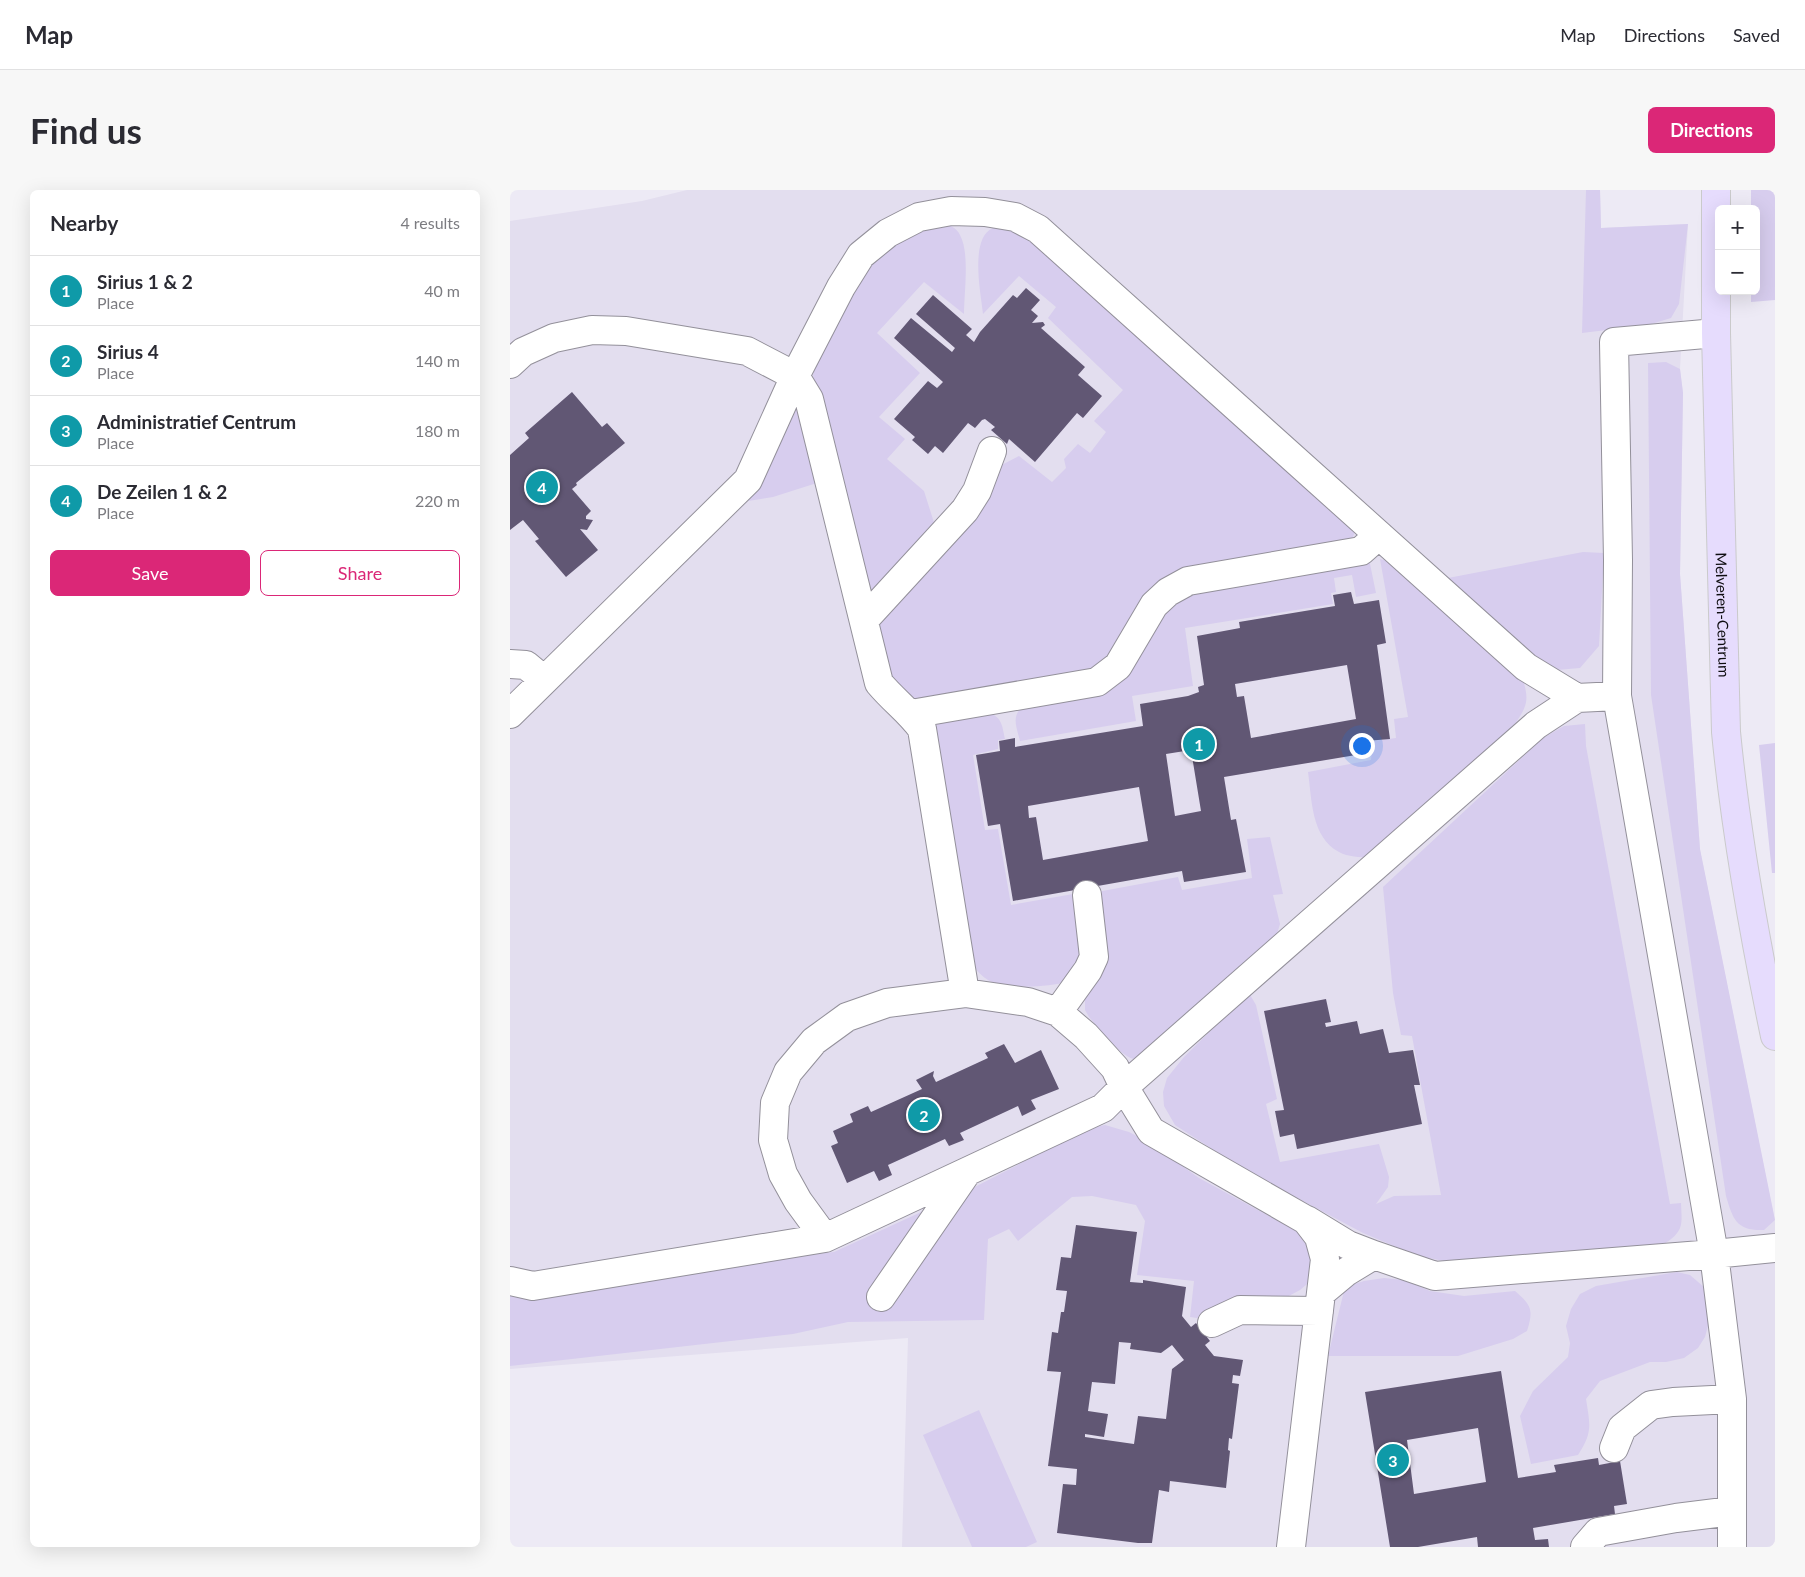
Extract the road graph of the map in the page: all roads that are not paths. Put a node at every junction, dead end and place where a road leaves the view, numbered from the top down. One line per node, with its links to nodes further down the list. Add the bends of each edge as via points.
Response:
1 (1716, 190): 2 (main road, Melveren-Centrum)
2 (1716, 333): 10 (lane, via 1614,342); 17 (main road, Melveren-Centrum, via 1726,732 1742,862)
3 (510, 364): 4 (lane, via 522,352 554,338 592,330 617,330 747,351)
4 (796, 376): 6 (lane, via 861,255 888,233 919,217 952,211 985,212 1015,218 1038,229); 7 (lane, via 808,399); 9 (lane, via 748,480)
5 (992, 451): 7 (lane, via 977,491 965,510)
6 (1379, 535): 11 (lane, via 1526,667); 13 (lane, via 1361,551 1188,581 1168,592 1154,605 1118,666 1097,682)
7 (864, 620): 13 (lane, via 879,683)
8 (510, 664): 9 (lane, via 526,664)
9 (544, 680): 12 (lane)
10 (1618, 696): 11 (lane); 23 (lane)
11 (1576, 698): 18 (lane, via 1536,725)
12 (510, 714)
13 (911, 714): 15 (lane, via 922,729)
14 (1087, 896): 16 (lane, via 1094,957)
15 (966, 993): 16 (lane, via 1028,1002); 21 (lane, via 887,1003 846,1017 814,1041 788,1072 775,1103 773,1140 783,1174)
16 (1058, 1012): 18 (lane, via 1116,1068)
17 (1775, 1036)
18 (1124, 1087): 19 (lane, via 1103,1108); 20 (lane, via 1151,1131)
19 (968, 1170): 21 (lane); 26 (lane)
20 (1306, 1220): 24 (lane, via 1348,1245); 27 (lane, via 1319,1237 1325,1259)
21 (825, 1238): 25 (lane, via 533,1286)
22 (1775, 1248): 23 (lane)
23 (1714, 1254): 24 (lane, via 1435,1276); 29 (lane)
24 (1374, 1255): 27 (lane, via 1346,1272)
25 (510, 1281)
26 (881, 1297)
27 (1320, 1302): 28 (lane, via 1240,1310); 32 (lane)
28 (1212, 1323)
29 (1732, 1399): 30 (lane, via 1651,1405 1622,1428); 31 (lane)
30 (1614, 1448)
31 (1732, 1512): 33 (lane, via 1598,1532); 34 (lane)
32 (1291, 1547)
33 (1585, 1547)
34 (1732, 1547)

